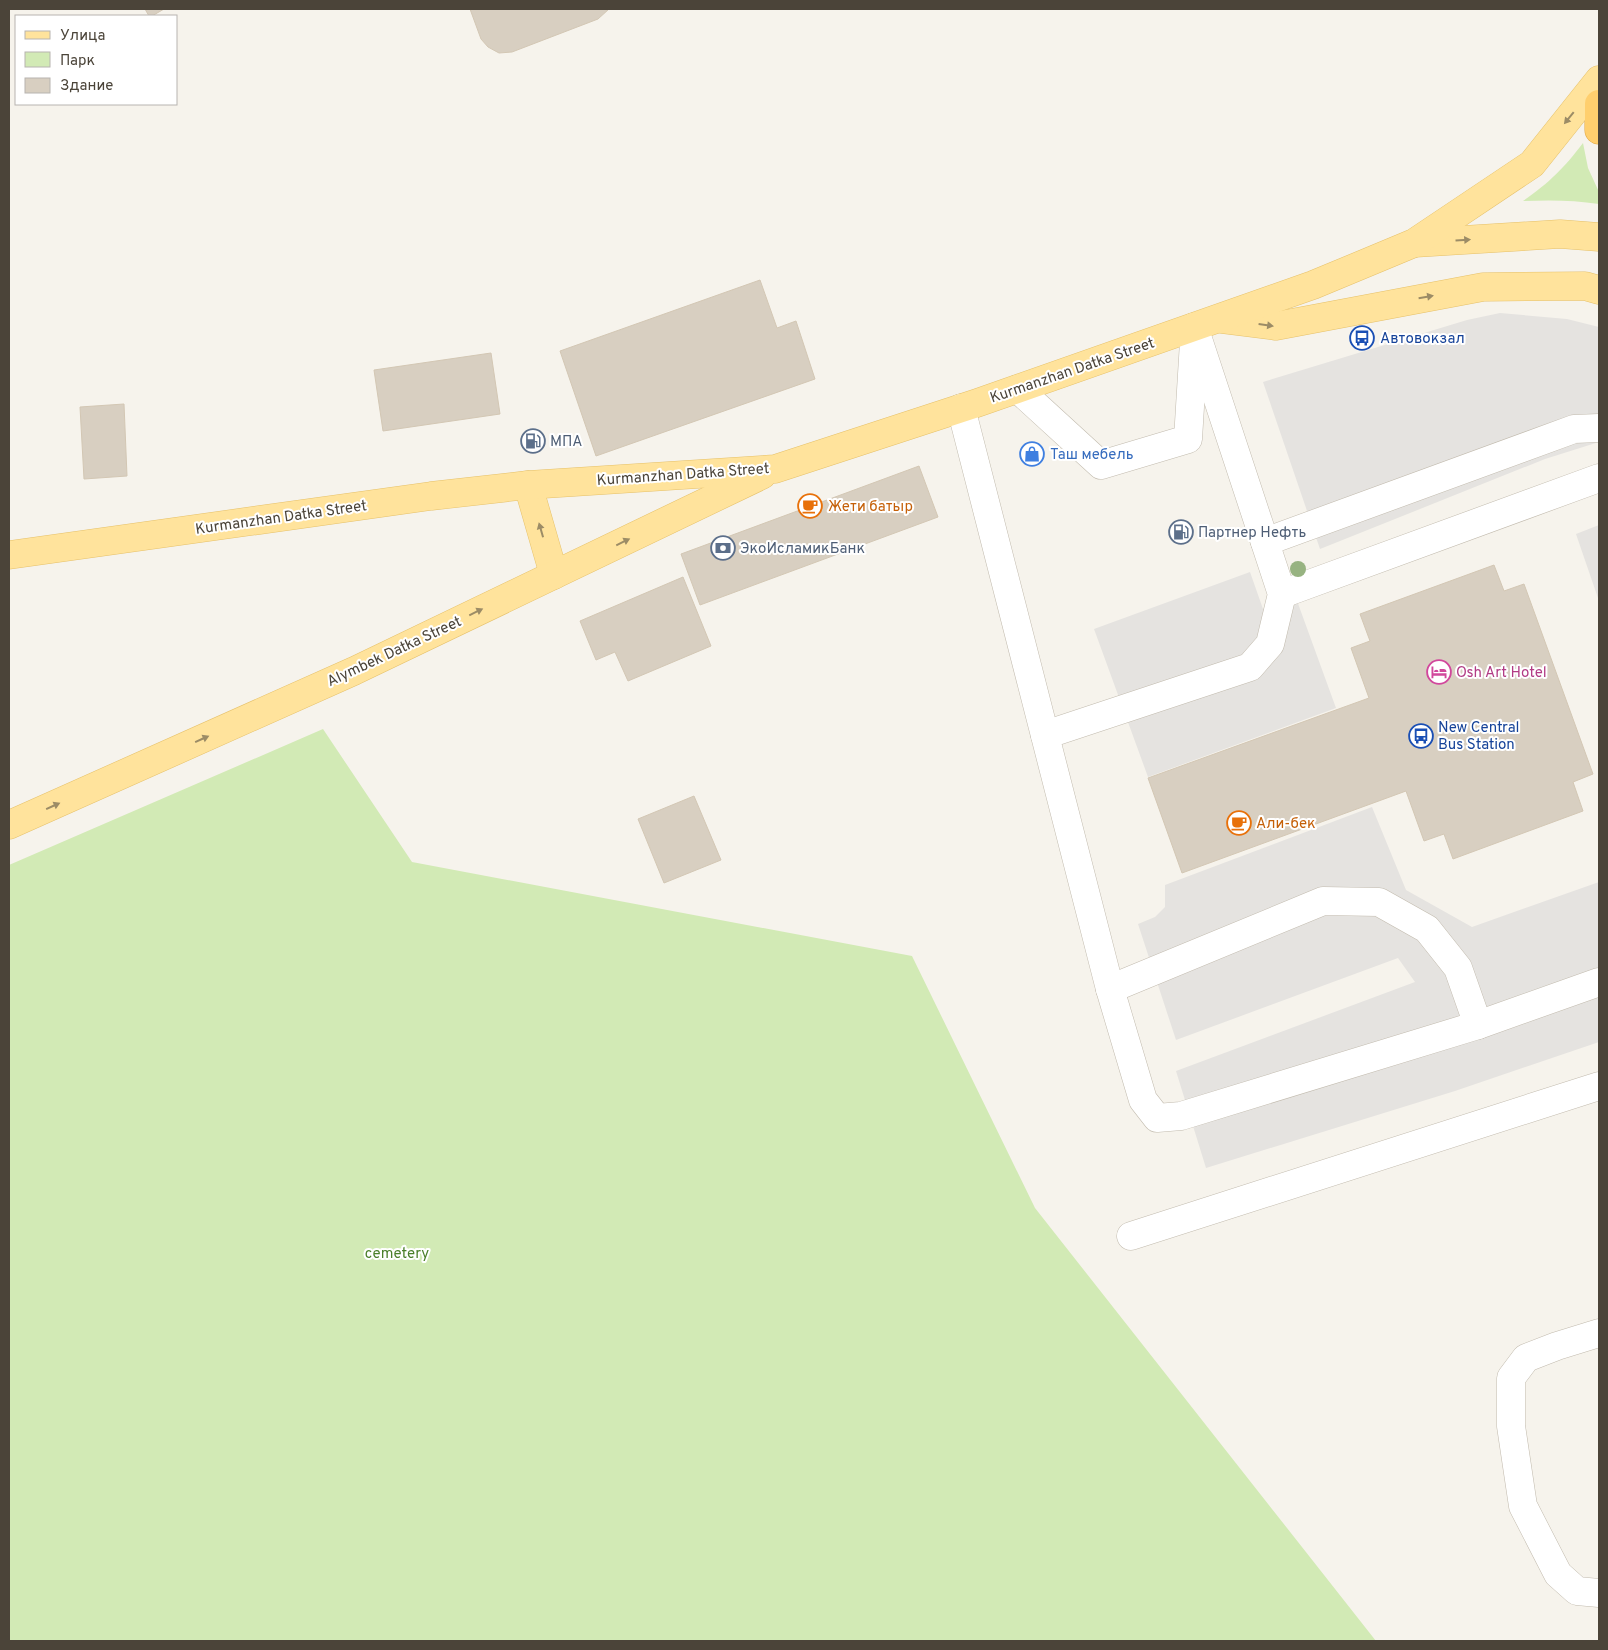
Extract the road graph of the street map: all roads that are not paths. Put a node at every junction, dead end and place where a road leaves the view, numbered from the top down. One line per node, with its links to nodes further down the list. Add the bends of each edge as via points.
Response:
1 (1599, 80): 5 (main road, Kurmanzhan Datka Street, one-way to 5, via 1532,164)
2 (1599, 104): 3 (highway)
3 (1599, 130)
4 (1599, 237): 5 (main road, Kurmanzhan Datka Street, one-way to 4, via 1560,234)
5 (1414, 243): 7 (main road, Kurmanzhan Datka Street, via 1313,285)
6 (1599, 290): 7 (main road, one-way to 6, via 1276,326 1483,287 1585,286)
7 (1206, 322): 8 (main road, Kurmanzhan Datka Street); 8 (lane, via 1188,440 1101,465); 14 (lane)
8 (1018, 388): 9 (main road, Kurmanzhan Datka Street)
9 (961, 408): 11 (main road, Kurmanzhan Datka Street); 18 (lane)
10 (1599, 428): 14 (lane, via 1574,429)
11 (775, 469): 13 (main road, Kurmanzhan Datka Street); 16 (main road, Alymbek Datka Street, one-way to 11)
12 (1599, 478): 17 (lane)
13 (528, 484): 15 (main road, Kurmanzhan Datka Street); 16 (main road, one-way to 13)
14 (1265, 542): 17 (lane)
15 (9, 555)
16 (554, 575): 19 (main road, Alymbek Datka Street, one-way to 16, via 354,671)
17 (1282, 594): 18 (lane, via 1270,644 1250,667)
18 (1045, 735): 21 (lane)
19 (9, 825)
20 (1599, 982): 22 (lane)
21 (1110, 989): 22 (lane, via 1323,901 1379,902 1427,929 1458,968); 22 (lane, via 1143,1100 1157,1118 1181,1116)
22 (1478, 1025)
23 (1599, 1086): 24 (lane)
24 (1131, 1236)
25 (1599, 1333): 26 (lane, via 1526,1358 1511,1378 1511,1426 1523,1506 1558,1574 1577,1592)
26 (1599, 1593)

